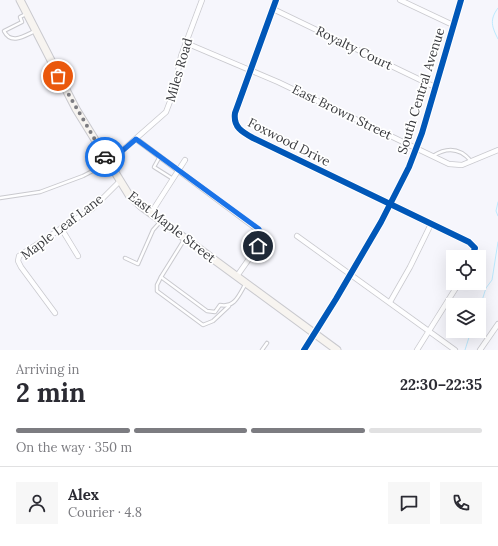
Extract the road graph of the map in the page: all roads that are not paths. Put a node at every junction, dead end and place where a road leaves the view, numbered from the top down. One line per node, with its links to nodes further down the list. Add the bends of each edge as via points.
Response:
1 (20, 0): 7 (main road, East Maple Street)
2 (202, 0): 10 (street, Miles Road)
3 (276, 0): 6 (street, Foxwood Drive)
4 (400, 0): 8 (street)
5 (461, 0): 8 (street, South Central Avenue)
6 (273, 9): 11 (street, Foxwood Drive); 12 (street, Royalty Court)
7 (27, 14): 9 (main road, East Maple Street); 9 (lane, via 20,17 22,22 4,31 5,34 15,39)
8 (453, 25): 12 (street, South Central Avenue)
9 (35, 30): 20 (main road, East Maple Street)
10 (186, 43): 11 (street, East Brown Street); 13 (street, Miles Road, via 179,62 170,106 162,118)
11 (251, 69): 14 (street, East Brown Street); 25 (street, Foxwood Drive, via 235,113 235,122 241,132)
12 (435, 87): 14 (street, South Central Avenue)
13 (136, 139): 17 (street); 20 (street, Miles Road)
14 (416, 148): 16 (street, East Brown Street); 25 (street, South Central Avenue)
15 (498, 150): 19 (street, East Brown Street)
16 (433, 156): 19 (street, East Brown Street, via 453,165); 19 (lane, via 440,151 453,149 466,155)
17 (159, 158): 21 (street); 22 (lane, via 154,166)
18 (185, 160): 21 (street)
19 (472, 162)
20 (108, 163): 23 (main road, East Maple Street); 24 (lane, via 83,176 40,192)
21 (179, 172): 22 (street); 36 (street, via 259,229 263,235 263,239)
22 (173, 180): 26 (street)
23 (119, 182): 26 (main road, East Maple Street, via 132,198); 29 (street, Maple Leaf Lane, via 95,205)
24 (0, 198)
25 (391, 204): 28 (street, Foxwood Drive); 35 (street, South Central Avenue)
26 (150, 213): 27 (main road, East Maple Street)
27 (162, 221): 31 (main road, East Maple Street); 34 (lane, via 153,230 138,264)
28 (431, 224): 32 (street, Foxwood Drive, via 473,245); 40 (street)
29 (61, 228): 33 (street); 42 (street, Maple Leaf Lane, via 21,254 18,259 23,271)
30 (297, 236): 35 (street)
31 (186, 238): 36 (main road, East Maple Street); 37 (lane)
32 (474, 250)
33 (78, 256)
34 (125, 258)
35 (351, 274): 40 (street); 45 (street, South Central Avenue)
36 (237, 276): 38 (main road, East Maple Street)
37 (161, 277): 41 (lane, via 207,311 215,312 220,304); 41 (lane, via 157,292 203,326 213,321)
38 (246, 283): 41 (lane); 45 (main road, East Maple Street)
39 (455, 290): 44 (street)
40 (390, 302): 44 (street)
41 (229, 306)
42 (55, 313)
43 (498, 324): 52 (street)
44 (429, 330): 50 (street); 51 (street)
45 (315, 333): 48 (street, South Central Avenue); 49 (main road, East Maple Street)
46 (267, 343): 47 (lane)
47 (262, 350)
48 (304, 350)
49 (337, 350)
50 (417, 350)
51 (455, 350)
52 (480, 350)

